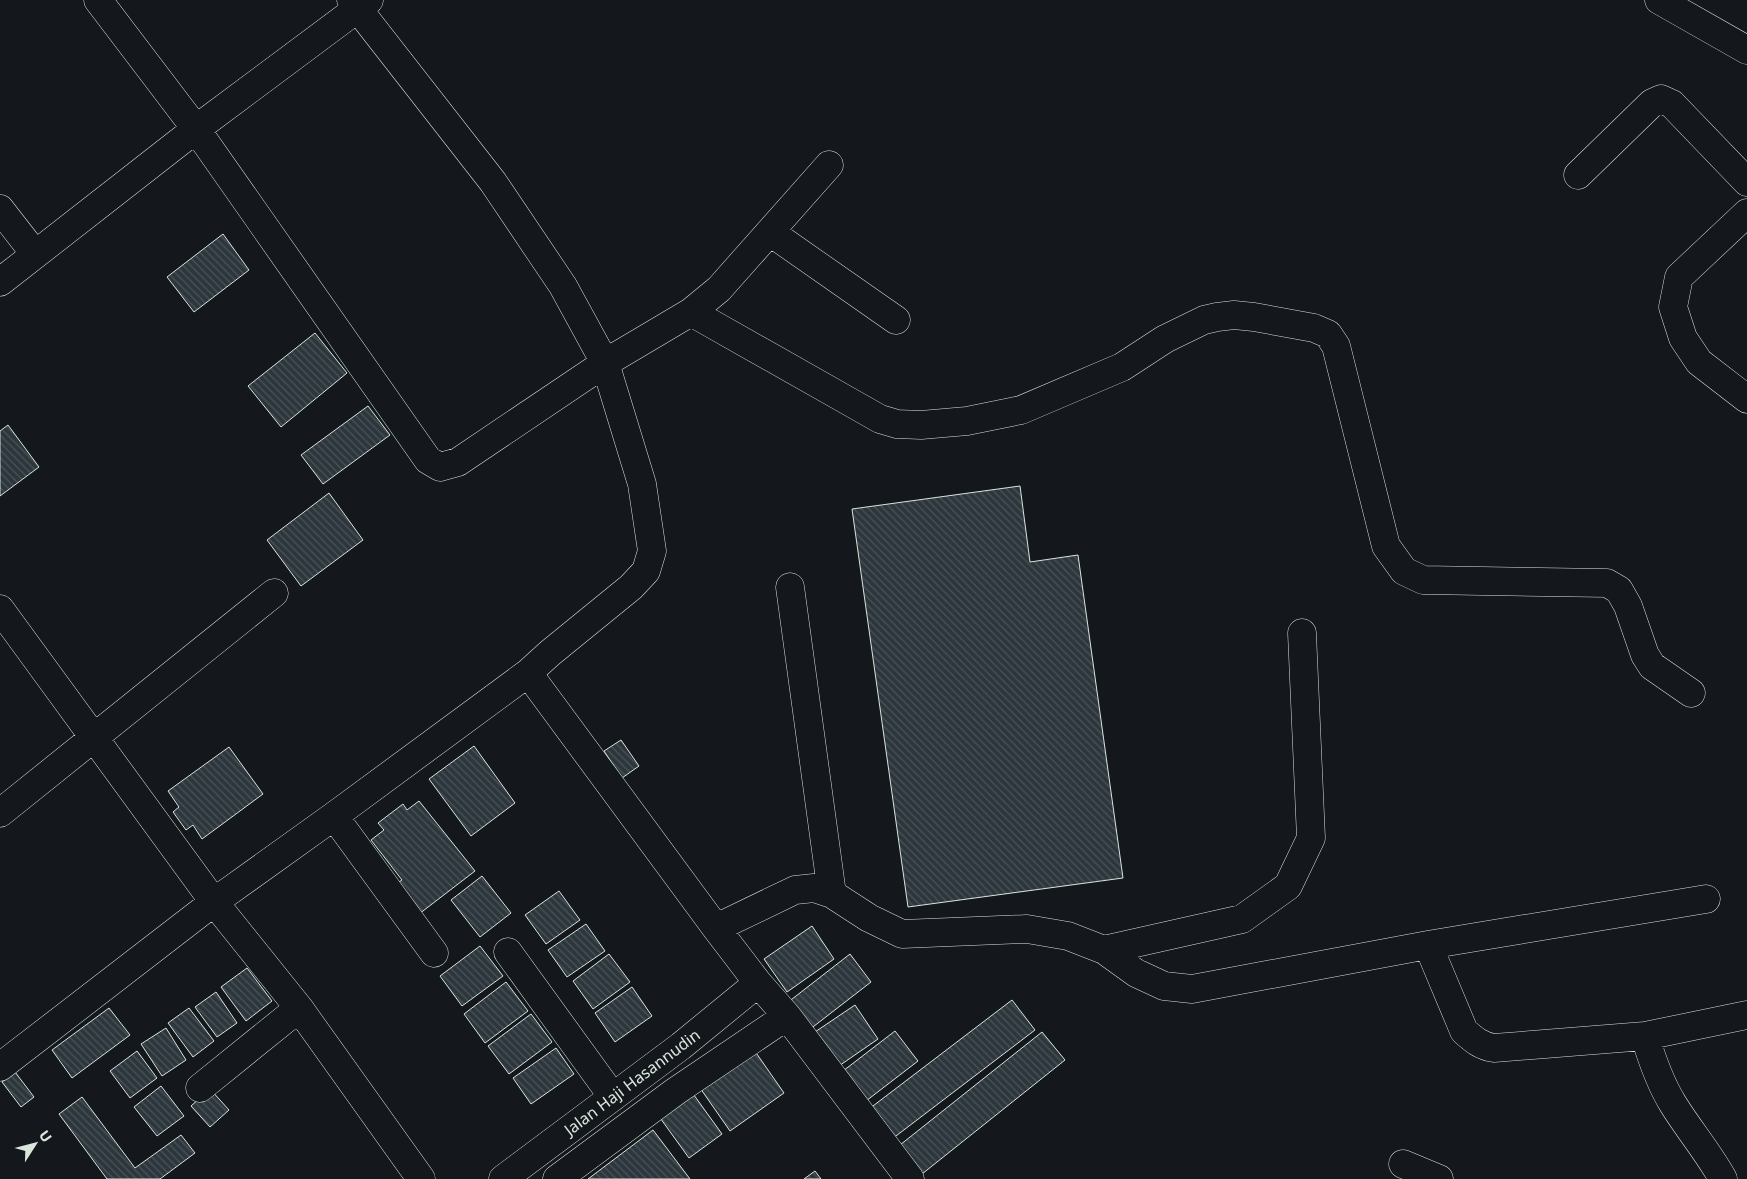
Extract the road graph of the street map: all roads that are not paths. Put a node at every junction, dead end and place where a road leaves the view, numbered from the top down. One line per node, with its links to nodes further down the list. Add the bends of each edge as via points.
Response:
1 (98, 0): 5 (street)
2 (1659, 0): 4 (street)
3 (359, 3): 5 (street); 16 (street, via 493,182 563,286)
4 (1747, 50)
5 (196, 129): 12 (street); 16 (street, via 428,460 440,467 458,462)
6 (829, 165): 11 (street)
7 (1578, 175): 8 (street, via 1652,103 1661,99 1672,104)
8 (1747, 182)
9 (0, 209): 12 (street)
10 (1747, 213): 17 (street, via 1680,277 1673,307 1683,338 1699,362)
11 (770, 232): 14 (street, via 719,289); 15 (street)
12 (35, 254): 13 (street)
13 (0, 282)
14 (691, 312): 16 (street); 23 (street, via 880,419 921,425 967,421 1021,410 1122,367 1165,339 1216,317 1254,316 1314,328 1328,334 1336,346 1386,546 1404,571 1424,580 1607,583 1619,590 1628,606 1644,656 1652,666)
15 (896, 320)
16 (605, 362): 22 (street, via 642,484 652,551 646,571 631,587)
17 (1747, 399)
18 (790, 587): 27 (street)
19 (274, 593): 24 (street)
20 (0, 609): 24 (street)
21 (1302, 633): 32 (street, via 1311,838 1288,886 1242,919)
22 (528, 673): 26 (street); 30 (street)
23 (1691, 693)
24 (94, 738): 25 (street); 29 (street)
25 (0, 813)
26 (334, 816): 29 (street); 34 (street)
27 (832, 894): 30 (street, via 814,888 795,890); 32 (street, via 902,934 1026,929 1068,936)
28 (1706, 899): 31 (street)
29 (214, 902): 36 (street); 40 (street)
30 (716, 928): 35 (street)
31 (1428, 945): 32 (street, via 1192,989 1164,986 1136,973); 39 (street, via 1464,1031 1484,1046 1494,1048)
32 (1104, 950)
33 (508, 952): 42 (street)
34 (434, 953)
35 (758, 983): 38 (street); 42 (street, Jalan Haji Hasannudin)
36 (299, 1008): 41 (street); 45 (street)
37 (1747, 1015): 39 (street)
38 (787, 1016): 44 (street); 47 (street, Jalan Haji Hasannudin, via 676,1091)
39 (1645, 1036): 49 (street, via 1657,1074 1673,1104)
40 (0, 1067)
41 (200, 1088)
42 (613, 1096): 46 (street, Jalan Haji Hasannudin)
43 (1404, 1164): 48 (street)
44 (904, 1177)
45 (421, 1179)
46 (503, 1179)
47 (557, 1179)
48 (1439, 1179)
49 (1723, 1179)

